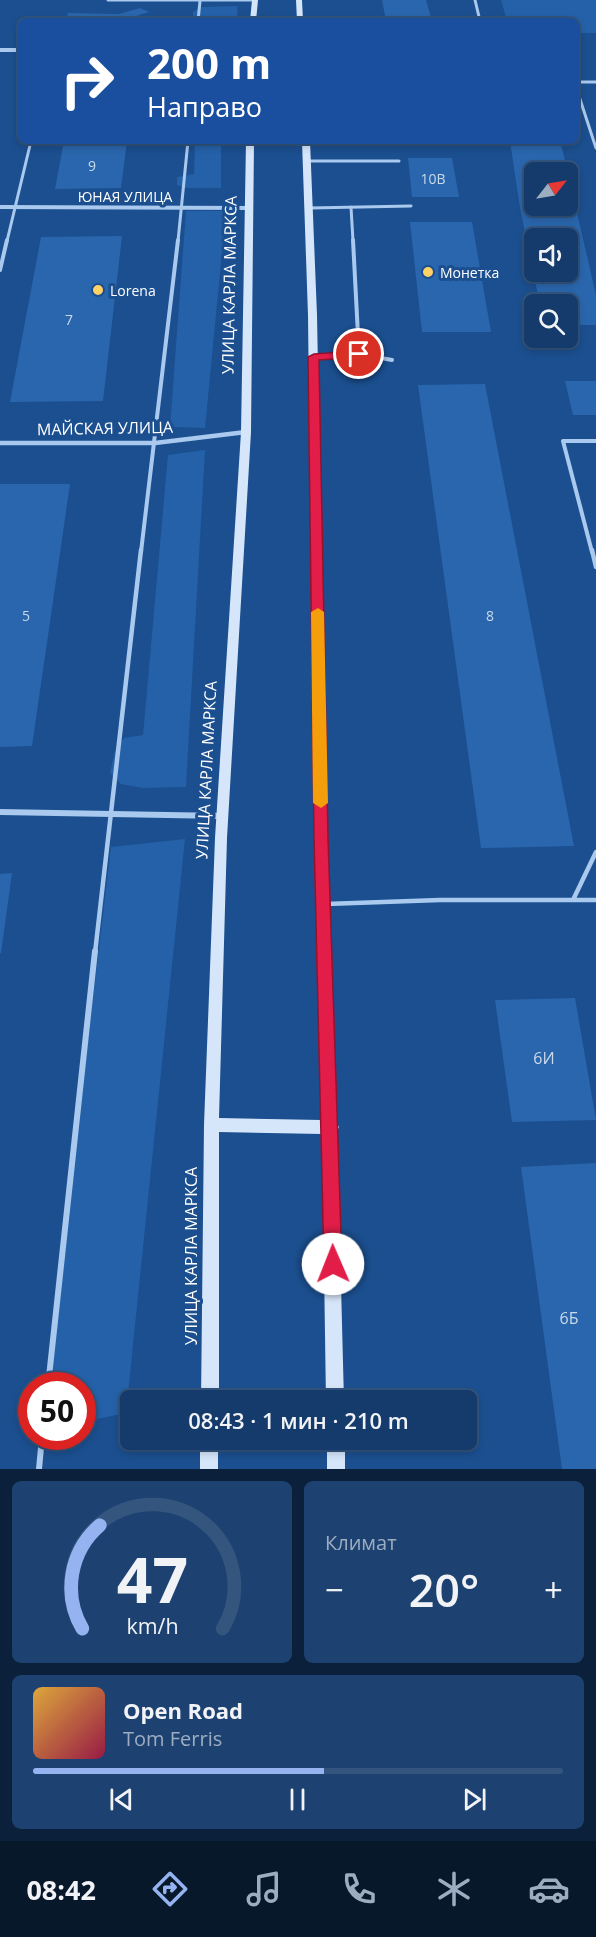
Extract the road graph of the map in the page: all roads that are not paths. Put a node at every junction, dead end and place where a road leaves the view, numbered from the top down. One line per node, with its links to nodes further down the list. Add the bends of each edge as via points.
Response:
1 (108, 0): 5 (lane)
2 (255, 0): 6 (lane); 8 (main road)
3 (299, 0): 9 (main road)
4 (475, 0): 10 (lane)
5 (187, 1): 6 (lane)
6 (200, 1): 7 (lane)
7 (198, 18)
8 (253, 18)
9 (300, 18)
10 (479, 18)
11 (0, 50): 12 (street)
12 (18, 50)
13 (579, 82): 14 (lane)
14 (596, 82)
15 (579, 96): 20 (lane)
16 (30, 144): 26 (lane)
17 (188, 144): 23 (lane)
18 (250, 144): 28 (main road, УЛИЦА КАРЛА МАРКСА)
19 (306, 144): 21 (main road)
20 (596, 148)
21 (307, 161): 22 (lane); 29 (main road)
22 (399, 161)
23 (182, 206): 26 (street, ЮНАЯ УЛИЦА); 28 (street, ЮНАЯ УЛИЦА); 37 (lane)
24 (411, 206): 27 (lane)
25 (0, 207): 26 (street, ЮНАЯ УЛИЦА)
26 (15, 207): 30 (lane)
27 (351, 207): 29 (lane); 31 (lane)
28 (251, 208): 34 (main road, УЛИЦА КАРЛА МАРКСА)
29 (310, 208): 32 (main road)
30 (0, 270)
31 (359, 354): 32 (lane); 33 (lane)
32 (314, 357): 45 (main road)
33 (392, 360)
34 (246, 432): 37 (street, МАЙСКАЯ УЛИЦА); 41 (main road, УЛИЦА КАРЛА МАРКСА)
35 (596, 441): 38 (lane, via 563,441)
36 (0, 443): 37 (street, МАЙСКАЯ УЛИЦА)
37 (155, 443): 40 (lane)
38 (596, 567)
39 (0, 812): 40 (street)
40 (110, 813): 41 (street); 48 (lane)
41 (223, 816): 46 (main road, УЛИЦА КАРЛА МАРКСА)
42 (596, 852): 43 (lane)
43 (573, 900): 44 (lane); 45 (lane)
44 (596, 900)
45 (323, 904): 47 (main road)
46 (211, 1125): 47 (main road); 49 (main road, УЛИЦА КАРЛА МАРКСА)
47 (331, 1127): 50 (main road)
48 (50, 1372)
49 (210, 1390)
50 (335, 1390)
51 (41, 1450): 54 (lane)
52 (209, 1450): 55 (main road)
53 (336, 1450): 56 (main road)
54 (39, 1469)
55 (209, 1469)
56 (336, 1469)

